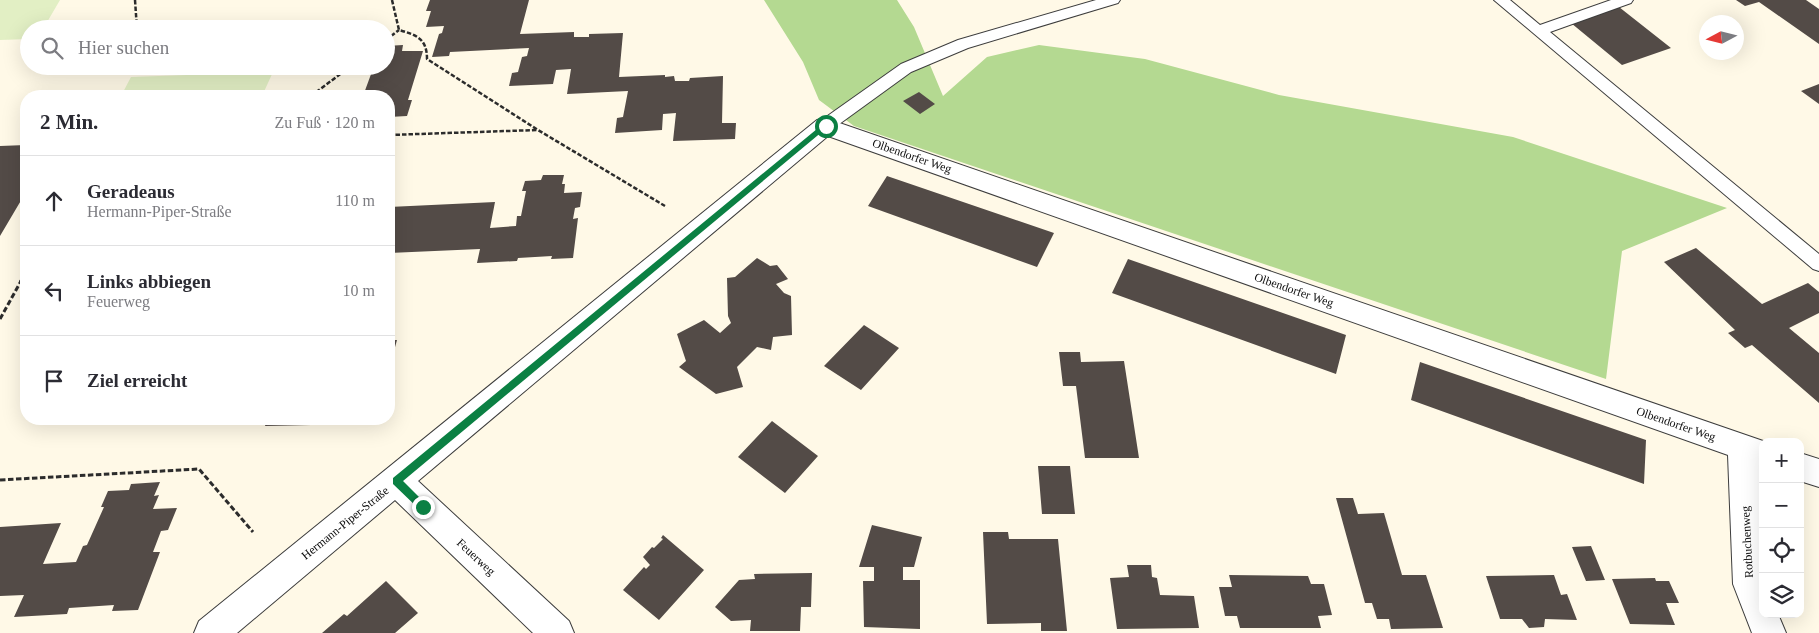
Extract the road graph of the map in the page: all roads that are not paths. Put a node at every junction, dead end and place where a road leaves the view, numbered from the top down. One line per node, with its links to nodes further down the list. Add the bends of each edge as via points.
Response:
1 (1113, 0): 5 (lane, via 963,44 906,68)
2 (1500, 0): 4 (lane)
3 (1626, 0): 4 (lane)
4 (1538, 31): 6 (lane)
5 (826, 126): 7 (street, Olbendorfer Weg); 10 (street, Hermann-Piper-Straße)
6 (1819, 264)
7 (1753, 451): 13 (street, Rotbuchenweg, via 1749,584)
8 (1804, 468): 9 (street)
9 (1819, 474)
10 (396, 481): 11 (street, Hermann-Piper-Straße); 12 (street, Feuerweg)
11 (211, 633)
12 (557, 633)
13 (1769, 633)

